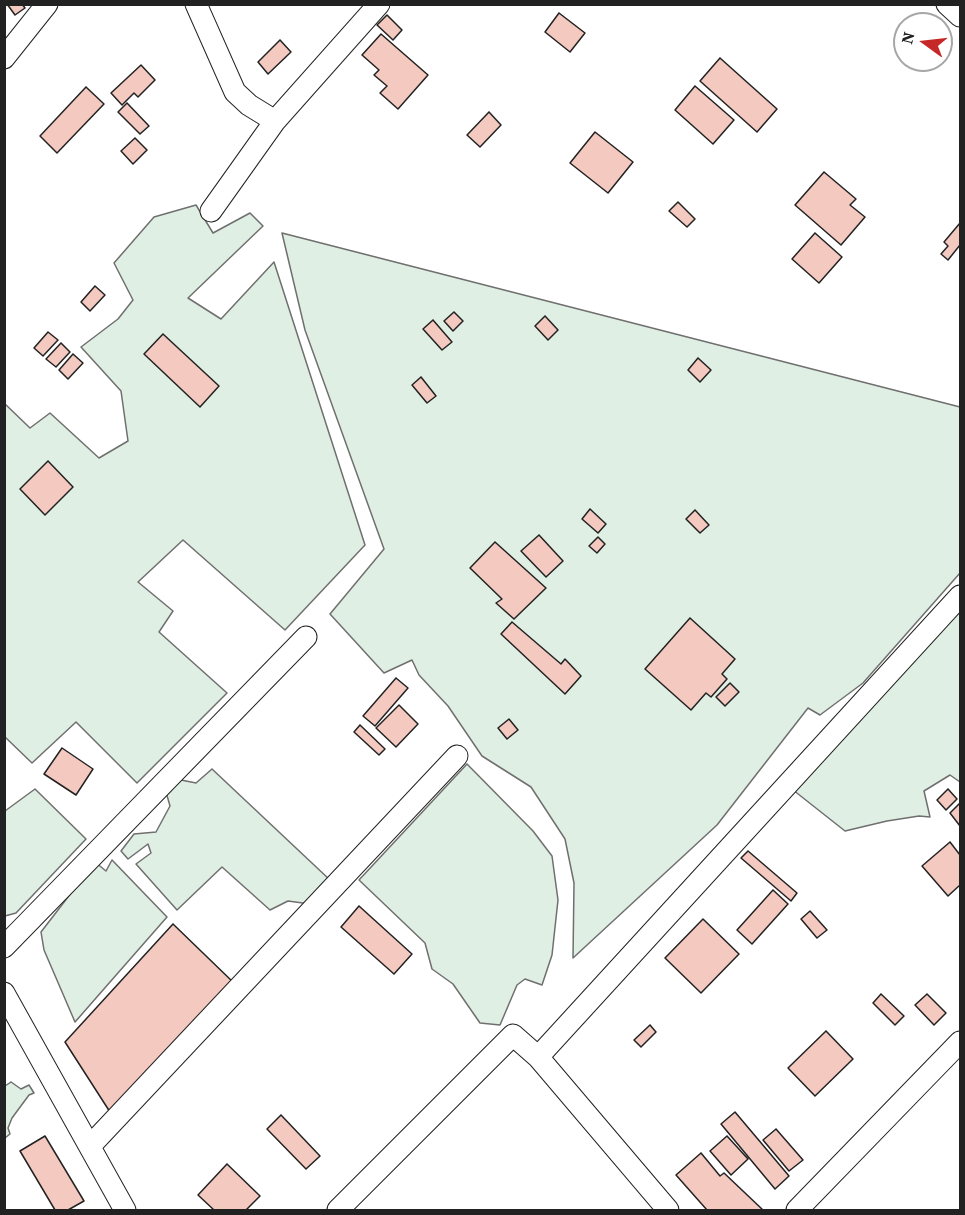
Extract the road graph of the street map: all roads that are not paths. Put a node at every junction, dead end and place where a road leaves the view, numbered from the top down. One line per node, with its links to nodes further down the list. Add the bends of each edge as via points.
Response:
1 (47, 4): 6 (street)
2 (196, 4): 7 (street, via 235,92)
3 (379, 4): 7 (street)
4 (947, 4): 5 (street)
5 (960, 16)
6 (4, 58)
7 (275, 121): 8 (street)
8 (211, 211)
9 (960, 596): 15 (street)
10 (306, 637): 12 (street)
11 (457, 756): 16 (street)
12 (4, 947)
13 (4, 993): 16 (street)
14 (960, 1042): 20 (street)
15 (538, 1057): 18 (street, via 513,1035); 19 (street)
16 (90, 1146): 17 (street)
17 (125, 1210)
18 (338, 1210)
19 (668, 1210)
20 (797, 1210)

